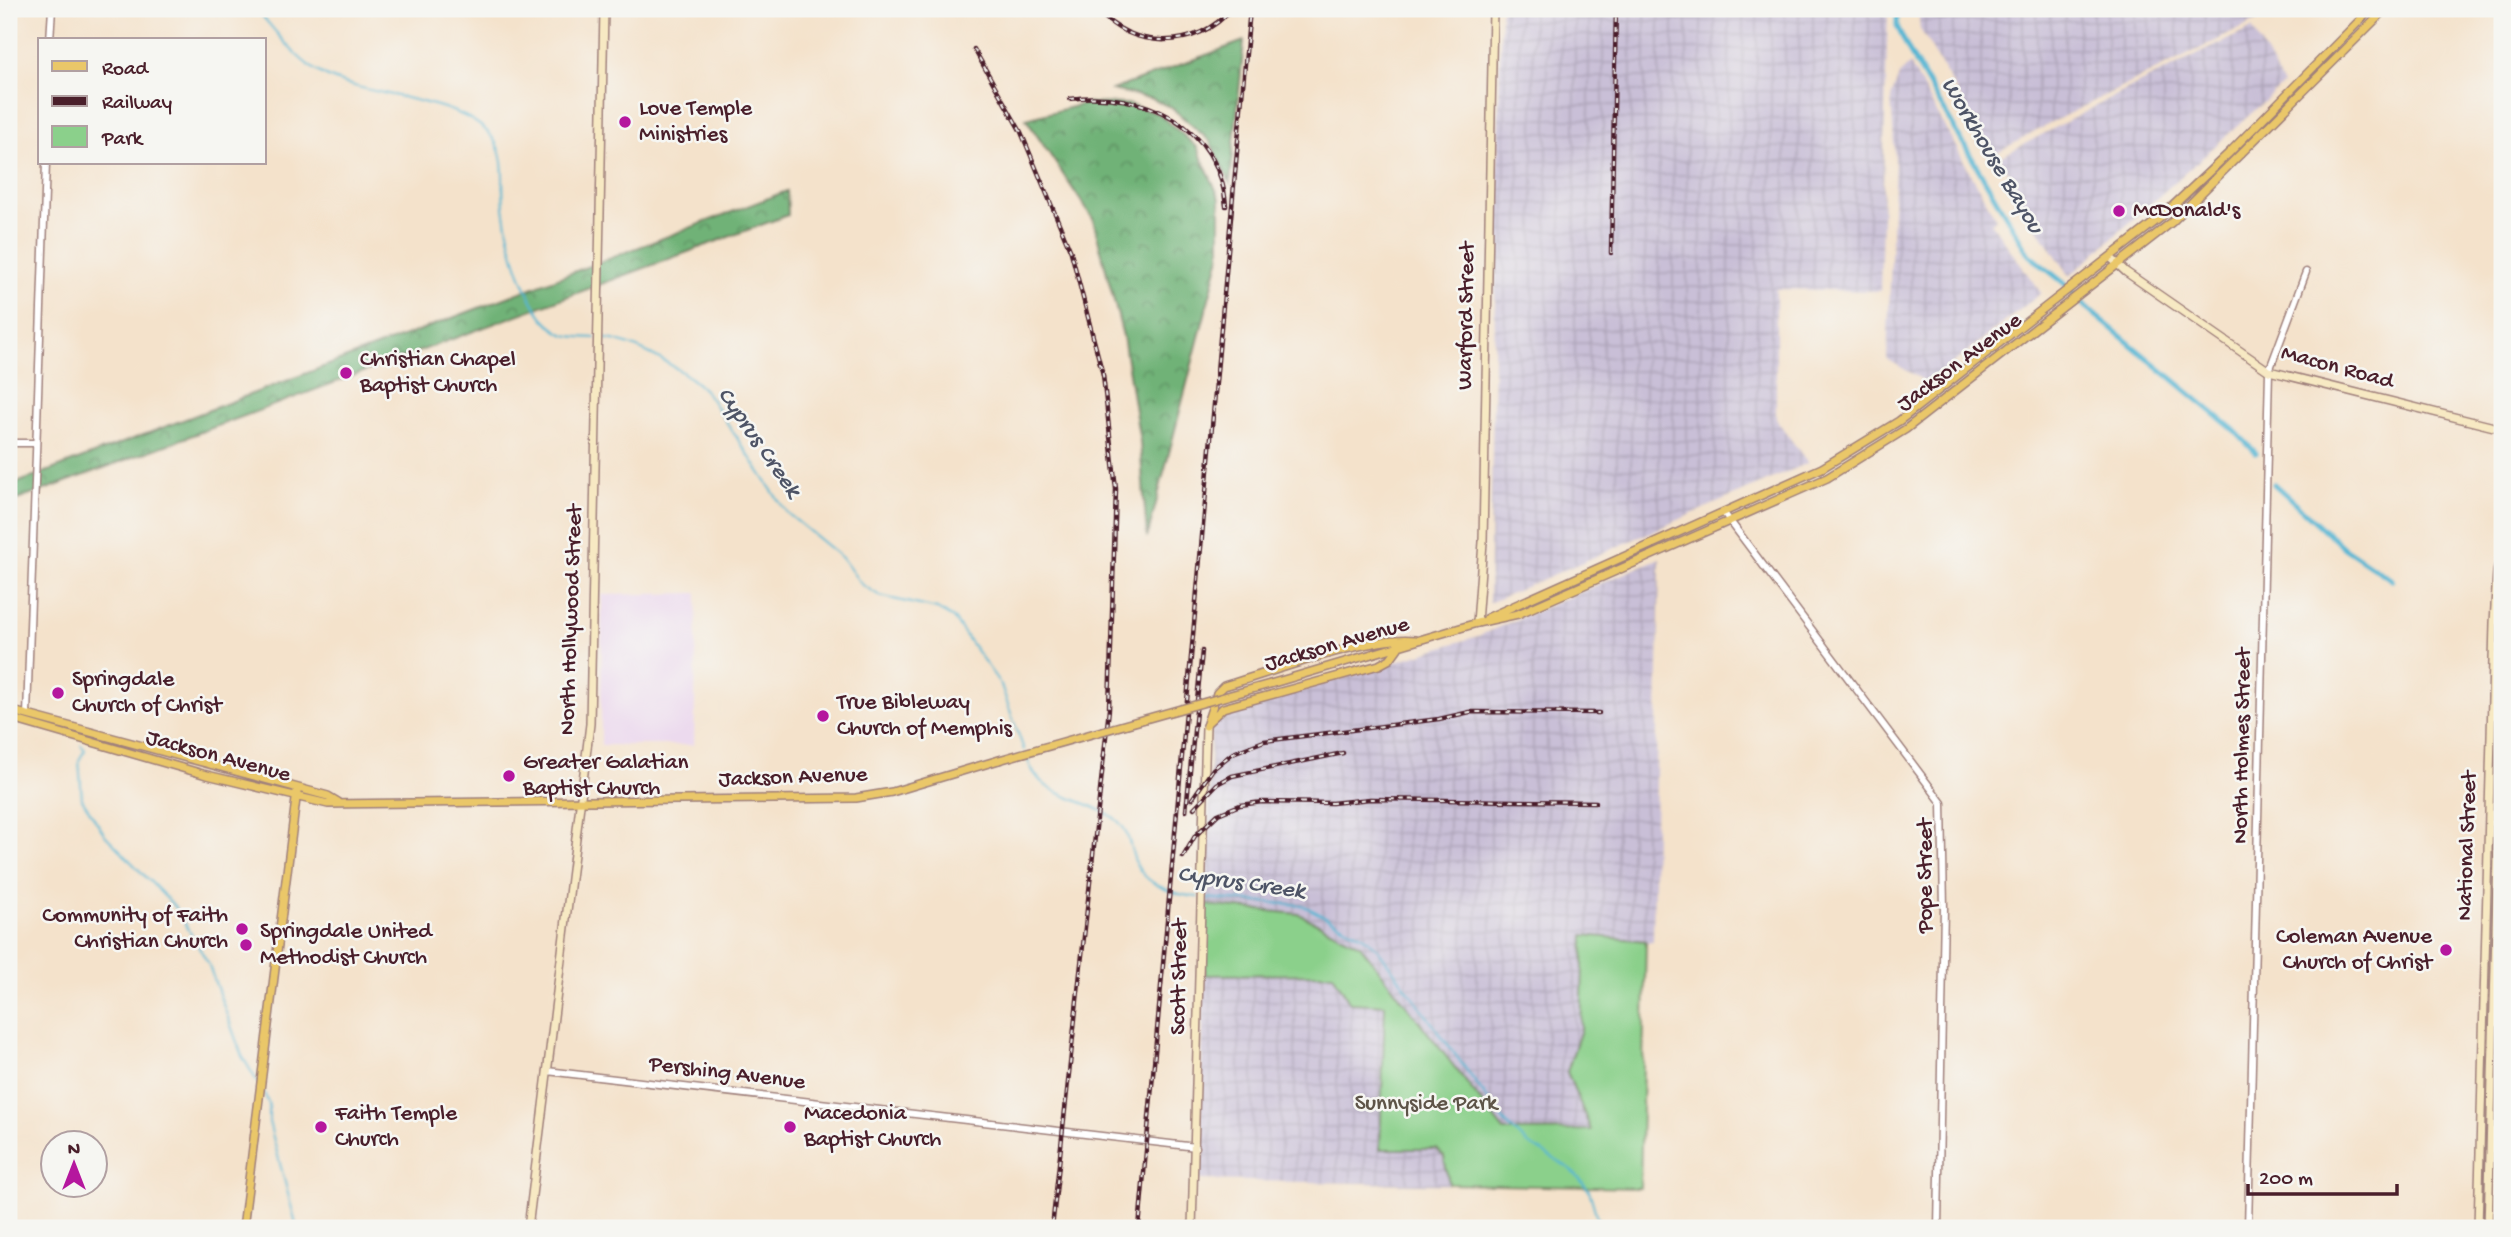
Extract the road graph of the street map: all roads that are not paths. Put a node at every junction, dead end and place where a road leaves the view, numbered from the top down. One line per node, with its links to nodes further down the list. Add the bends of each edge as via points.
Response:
1 (51, 9): 6 (street)
2 (604, 9): 28 (main road, North Hollywood Street, via 590,724)
3 (1493, 9): 18 (main road, Warford Street, via 1483,542)
4 (2371, 9): 8 (main road, Jackson Avenue, via 2228,154)
5 (2386, 9): 9 (main road, Jackson Avenue, via 2191,204)
6 (50, 38)
7 (46, 164): 14 (street)
8 (2111, 258): 9 (main road, Macon Road); 15 (main road, Jackson Avenue, via 1899,421 1822,468)
9 (2118, 266): 11 (main road, Macon Road); 16 (main road, Jackson Avenue, via 1906,429 1827,478)
10 (2305, 272): 11 (street, North Holmes Street)
11 (2269, 371): 12 (main road, Macon Road); 37 (street, North Holmes Street)
12 (2502, 429)
13 (9, 443): 14 (street)
14 (35, 443): 23 (street)
15 (1724, 513): 16 (street, Pope Street); 18 (main road, Jackson Avenue)
16 (1731, 521): 18 (main road, Jackson Avenue, via 1518,614); 36 (street, Pope Street, via 1942,803)
17 (2502, 549): 38 (main road, National Street, via 2494,612)
18 (1477, 623): 19 (main road, Jackson Avenue)
19 (1419, 641): 20 (main road, Jackson Avenue); 25 (main road, via 1401,638 1375,643 1224,686 1217,693)
20 (1398, 648): 25 (main road, via 1379,665 1223,708); 28 (main road, Jackson Avenue, bridge, via 892,792 856,798)
21 (2502, 708): 39 (main road, National Street)
22 (9, 710): 23 (main road, Jackson Avenue)
23 (27, 715): 26 (main road, Jackson Avenue)
24 (9, 718): 26 (main road, Jackson Avenue)
25 (1206, 726): 32 (main road, Scott Street)
26 (297, 794): 27 (main road, Jackson Avenue); 29 (main road, Jackson Avenue, via 327,796); 30 (main road)
27 (310, 801): 29 (main road, Jackson Avenue); 30 (main road)
28 (579, 801): 29 (main road, Jackson Avenue); 31 (main road, North Hollywood Street)
29 (338, 802)
30 (294, 815): 33 (main road)
31 (547, 1071): 32 (street, Pershing Avenue); 34 (main road, North Hollywood Street)
32 (1196, 1147): 35 (main road, Scott Street)
33 (243, 1228)
34 (528, 1228)
35 (1192, 1228)
36 (1938, 1228)
37 (2248, 1228)
38 (2478, 1228)
39 (2488, 1228)

